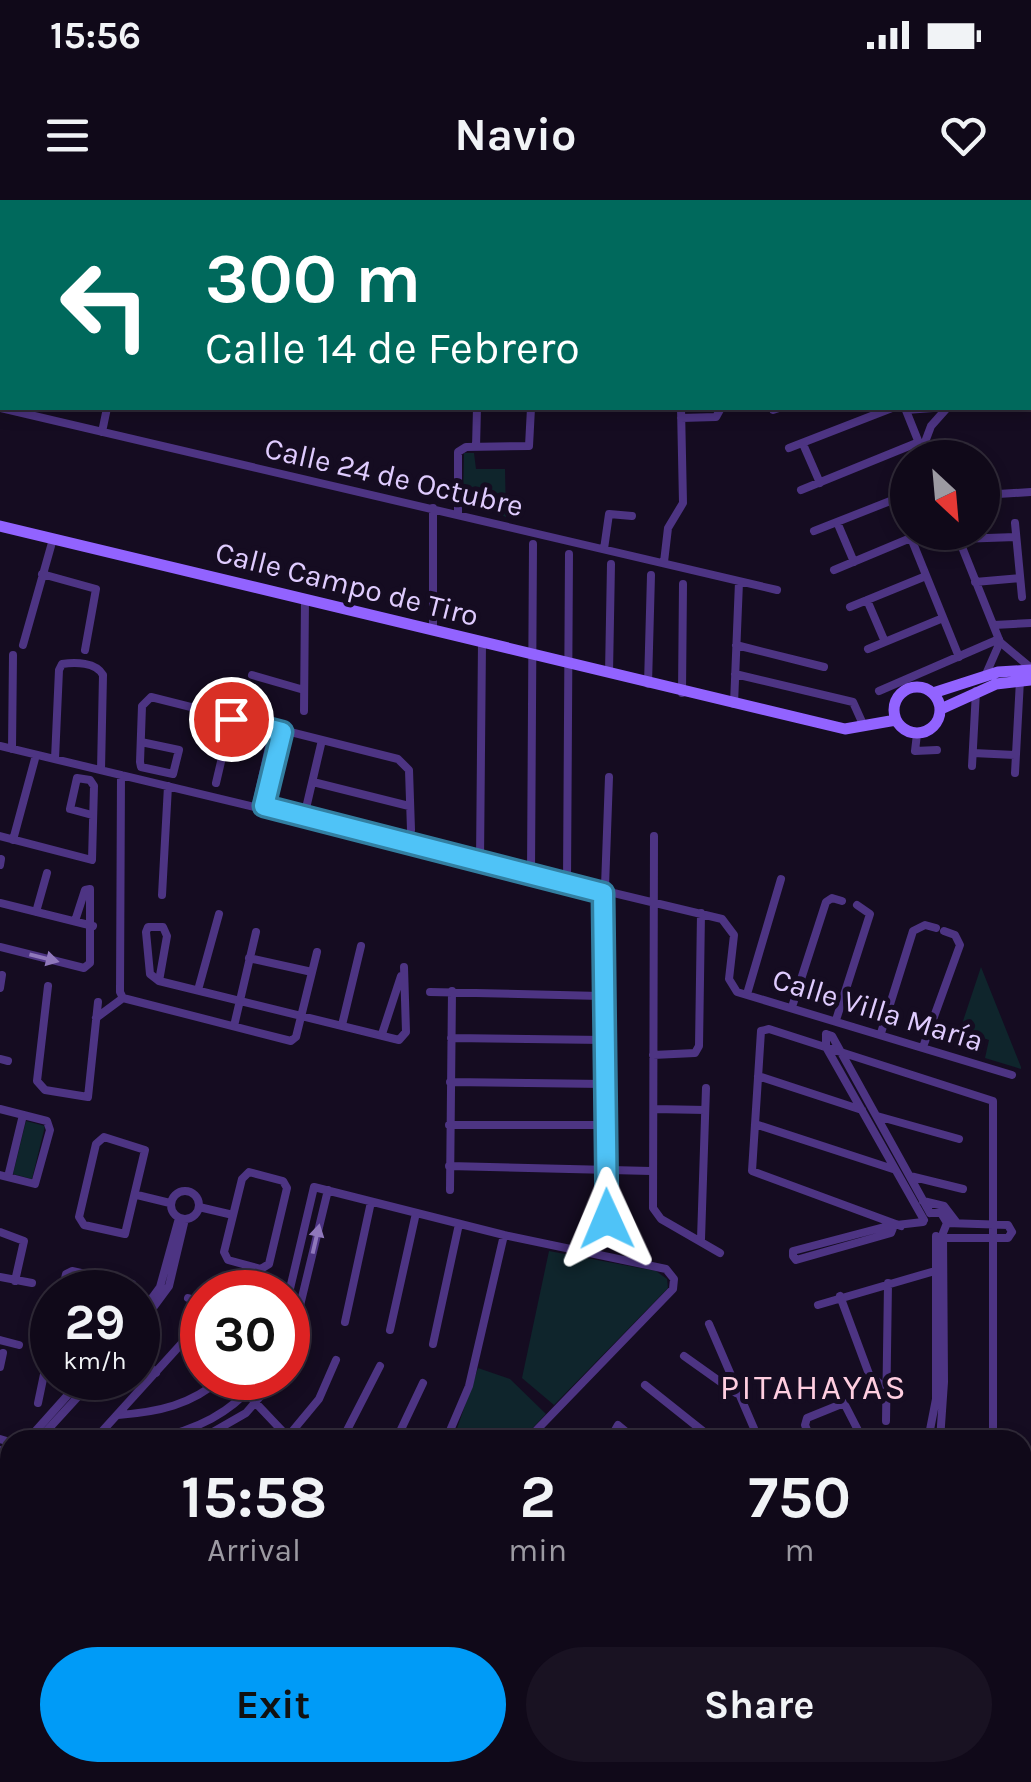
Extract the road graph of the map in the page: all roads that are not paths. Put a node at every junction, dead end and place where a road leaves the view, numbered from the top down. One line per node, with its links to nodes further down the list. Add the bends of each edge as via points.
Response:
1 (17, 410): 12 (street, Calle 24 de Octubre)
2 (54, 410): 12 (street)
3 (107, 410): 13 (street)
4 (476, 410): 17 (street)
5 (531, 410): 17 (street, via 529,446)
6 (681, 410): 11 (street)
7 (720, 410): 11 (street, via 716,417)
8 (887, 410): 16 (street)
9 (906, 410): 14 (street)
10 (946, 410): 15 (street)
11 (682, 418): 41 (street, via 683,503 668,528)
12 (51, 420): 13 (street, Calle 24 de Octubre)
13 (102, 432): 25 (street, Calle 24 de Octubre)
14 (918, 440)
15 (926, 440)
16 (803, 444): 18 (street); 20 (street)
17 (476, 447): 26 (street, via 458,452)
18 (789, 448)
19 (890, 460): 20 (street)
20 (820, 483): 21 (street)
21 (801, 490)
22 (1031, 492): 23 (street)
23 (1000, 494)
24 (890, 501): 28 (street)
25 (433, 508): 26 (street, Calle 24 de Octubre); 60 (street)
26 (458, 514): 37 (street, Calle 24 de Octubre)
27 (632, 516): 37 (street, via 609,514)
28 (836, 522): 31 (street); 42 (street)
29 (1015, 524): 33 (street)
30 (0, 526): 35 (street, Calle Campo de Tiro)
31 (814, 531)
32 (1000, 537): 33 (street)
33 (1016, 537): 48 (street)
34 (533, 544): 68 (street)
35 (51, 545): 45 (street); 54 (street, Calle Campo de Tiro)
36 (890, 547): 42 (street)
37 (604, 549): 41 (street, Calle 24 de Octubre)
38 (916, 550): 47 (street)
39 (962, 550): 50 (street)
40 (569, 554): 71 (street)
41 (664, 562): 49 (street, Calle 24 de Octubre)
42 (854, 562): 44 (street)
43 (611, 564): 74 (street)
44 (834, 570)
45 (42, 574): 64 (street); 67 (street, via 96,589)
46 (650, 575): 78 (street)
47 (926, 576): 55 (street); 57 (street)
48 (1020, 578): 50 (street); 53 (street)
49 (739, 582): 52 (street, Calle 24 de Octubre); 65 (street)
50 (975, 582): 59 (street)
51 (683, 584): 83 (street)
52 (777, 590)
53 (1022, 597)
54 (305, 599): 60 (street, Calle Campo de Tiro); 80 (street)
55 (867, 600): 56 (street); 63 (street)
56 (850, 607)
57 (944, 618): 63 (street); 70 (street)
58 (1031, 623): 59 (street)
59 (994, 625): 61 (street)
60 (433, 631): 62 (street, Calle Campo de Tiro)
61 (1000, 640): 70 (street); 73 (street); 77 (street)
62 (482, 642): 68 (street, Calle Campo de Tiro); 118 (street)
63 (885, 642): 66 (street)
64 (23, 644)
65 (736, 645): 72 (street); 75 (street)
66 (868, 649)
67 (85, 650)
68 (532, 653): 71 (street, Calle Campo de Tiro); 120 (street)
69 (13, 655): 96 (street)
70 (959, 657): 81 (street)
71 (568, 665): 74 (street, Calle Campo de Tiro); 122 (street)
72 (824, 667)
73 (1031, 669): 77 (street)
74 (609, 674): 78 (street, Calle Campo de Tiro)
75 (735, 674): 85 (street); 90 (street, via 853,702)
76 (252, 675): 80 (street)
77 (986, 676): 84 (street)
78 (648, 679): 83 (street, Calle Campo de Tiro)
79 (1025, 680): 82 (street); 100 (street)
80 (304, 690): 87 (street)
81 (880, 691)
82 (976, 691): 86 (street); 98 (street)
83 (682, 693): 85 (street, Calle Campo de Tiro)
84 (933, 693): 86 (street); 89 (street, via 906,690 897,700)
85 (734, 704): 89 (street, Calle Campo de Tiro, via 846,730)
86 (941, 709): 92 (street, via 931,730)
87 (304, 710)
88 (231, 719): 91 (street); 94 (street, via 145,699); 108 (street)
89 (896, 720): 92 (street)
90 (862, 722)
91 (277, 730): 93 (street); 111 (street)
92 (917, 734): 97 (street, via 915,751)
93 (322, 740): 107 (street); 112 (street, via 406,764)
94 (141, 742): 94 (street, via 141,767 173,774 178,750)
95 (0, 746): 96 (street)
96 (12, 749): 99 (street)
97 (937, 750)
98 (973, 753): 100 (street); 102 (street)
99 (36, 755): 101 (street); 117 (street)
100 (1016, 755): 104 (street)
101 (55, 760): 103 (street); 103 (street, via 59,670 71,662 95,666 103,675)
102 (972, 766)
103 (101, 770): 105 (street)
104 (1015, 773)
105 (121, 775): 109 (street); 149 (street)
106 (610, 777): 123 (street)
107 (313, 782): 110 (street); 112 (street)
108 (216, 783)
109 (168, 786): 111 (street); 124 (street)
110 (307, 804)
111 (260, 806): 118 (street)
112 (409, 806): 114 (street)
113 (92, 814): 113 (street, via 94,786 77,778 70,808); 117 (street, via 92,860)
114 (412, 830)
115 (0, 836): 117 (street)
116 (654, 836): 127 (street)
117 (13, 840)
118 (480, 862): 120 (street)
119 (47, 873): 129 (street)
120 (531, 873): 122 (street)
121 (781, 879): 147 (street)
122 (566, 882): 123 (street)
123 (603, 893): 127 (street); 148 (street)
124 (162, 895)
125 (842, 901): 152 (street, via 828,899)
126 (0, 903): 129 (street)
127 (652, 905): 130 (street); 165 (street)
128 (857, 905): 155 (street, via 870,914)
129 (36, 912): 132 (street)
130 (701, 913): 147 (street, Calle Villa María, via 730,924 731,988); 165 (street, via 699,1046 684,1056)
131 (219, 914): 144 (street)
132 (74, 921): 133 (street); 133 (street, via 90,889)
133 (92, 926): 136 (street, one-way to 133, via 84,968)
134 (256, 932): 138 (street)
135 (361, 946): 156 (street)
136 (0, 947)
137 (317, 952): 139 (street)
138 (249, 958): 139 (street); 150 (street)
139 (312, 972): 153 (street)
140 (2, 975): 143 (street)
141 (159, 981): 141 (street, via 150,974 146,932 154,926 168,936); 144 (street)
142 (48, 986): 154 (street, via 37,1082 45,1090 88,1097)
143 (0, 988)
144 (198, 990): 150 (street)
145 (452, 991): 146 (street); 148 (street); 160 (street)
146 (430, 992)
147 (747, 994): 152 (street, Calle Villa María)
148 (601, 996): 161 (street)
149 (124, 998): 154 (street); 157 (street)
150 (238, 1000): 153 (street); 157 (street)
151 (98, 1002): 154 (street)
152 (792, 1007): 155 (street, Calle Villa María)
153 (302, 1015): 156 (street); 157 (street, via 294,1040)
154 (96, 1018)
155 (836, 1020): 158 (street, Calle Villa María)
156 (342, 1025): 159 (street)
157 (234, 1026)
158 (882, 1033): 163 (street, Calle Villa María); 163 (street, via 917,927 955,935 960,945)
159 (382, 1034): 159 (street, via 388,1018 404,967 405,1038)
160 (452, 1038): 161 (street); 168 (street)
161 (604, 1040): 169 (street)
162 (826, 1047): 164 (street); 167 (street, via 760,1031); 174 (street)
163 (923, 1048): 166 (street, Calle Villa María)
164 (840, 1052): 176 (street); 202 (street, via 992,1101)
165 (653, 1055): 172 (street)
166 (1012, 1075)
167 (758, 1076): 174 (street); 178 (street)
168 (450, 1082): 169 (street); 177 (street)
169 (604, 1084): 179 (street)
170 (706, 1088): 173 (street)
171 (0, 1109): 175 (street)
172 (654, 1109): 173 (street); 183 (street)
173 (705, 1110): 208 (street)
174 (862, 1110): 182 (street)
175 (23, 1114): 186 (street); 186 (street, via 49,1125 38,1181 30,1185)
176 (875, 1116): 180 (street); 185 (street)
177 (449, 1124): 179 (street); 181 (street)
178 (755, 1124): 182 (street); 203 (street, via 750,1166 756,1175)
179 (606, 1125): 184 (street)
180 (959, 1140)
181 (450, 1166): 184 (street); 189 (street)
182 (893, 1169): 197 (street)
183 (650, 1171): 184 (street); 208 (street, via 655,1214)
184 (606, 1172): 199 (street)
185 (907, 1175): 187 (street); 191 (street)
186 (4, 1176)
187 (963, 1189)
188 (328, 1190): 192 (street); 211 (street, via 314,1187); 212 (street, one-way to 188)
189 (450, 1190)
190 (137, 1195): 190 (street, via 125,1234 80,1222 99,1139 146,1150); 193 (street)
191 (923, 1201): 197 (street); 200 (street, via 944,1206)
192 (372, 1202): 195 (street); 222 (street)
193 (170, 1203): 194 (street, via 184,1190 196,1195); 198 (street)
194 (199, 1207): 196 (street); 198 (street)
195 (416, 1214): 201 (street); 224 (street)
196 (233, 1215): 196 (street, via 225,1256 266,1267 285,1184 244,1174)
197 (926, 1218): 200 (street, via 941,1214); 203 (street); 206 (street, via 926,1232)
198 (182, 1219): 218 (street); 220 (street, via 169,1286)
199 (607, 1219)
200 (952, 1223): 202 (street); 206 (street)
201 (459, 1224): 205 (street); 226 (street)
202 (993, 1225): 207 (street); 207 (street, via 1008,1225 1012,1232)
203 (897, 1227): 210 (street)
204 (0, 1232): 215 (street, via 24,1242)
205 (504, 1236): 260 (street, via 469,1386); 261 (street, via 666,1270 674,1279 672,1289)
206 (941, 1236): 207 (street); 213 (street); 267 (street)
207 (992, 1238): 268 (street)
208 (700, 1239): 209 (street)
209 (720, 1253)
210 (795, 1256)
211 (294, 1270)
212 (309, 1270)
213 (936, 1271): 216 (street); 266 (street)
214 (0, 1277): 215 (street)
215 (15, 1281): 217 (street)
216 (888, 1283): 219 (street); 237 (street)
217 (30, 1284)
218 (160, 1287)
219 (840, 1296): 221 (street); 237 (street, via 869,1374)
220 (160, 1298)
221 (818, 1304)
222 (345, 1322)
223 (709, 1324): 238 (street)
224 (390, 1330)
225 (0, 1340): 227 (street)
226 (434, 1344)
227 (18, 1345)
228 (180, 1346): 234 (street)
229 (3, 1353): 233 (street)
230 (684, 1356): 238 (street)
231 (336, 1360): 257 (street, via 319,1399)
232 (380, 1366): 258 (street)
233 (0, 1367)
234 (160, 1368)
235 (423, 1383): 259 (street)
236 (645, 1385): 262 (street)
237 (887, 1390): 250 (street)
238 (740, 1396): 263 (street)
239 (39, 1400): 247 (street)
240 (63, 1400): 251 (street)
241 (76, 1400): 252 (street)
242 (132, 1400): 249 (street)
243 (188, 1400): 249 (street, via 156,1412)
244 (237, 1400): 254 (street)
245 (252, 1400): 248 (street)
246 (259, 1400): 248 (street)
247 (38, 1404)
248 (256, 1404): 255 (street); 256 (street)
249 (118, 1415): 253 (street)
250 (886, 1420)
251 (36, 1430)
252 (48, 1430)
253 (104, 1430)
254 (186, 1430)
255 (215, 1430)
256 (280, 1430)
257 (295, 1430)
258 (347, 1430)
259 (401, 1430)
260 (450, 1430)
261 (537, 1430)
262 (701, 1430)
263 (755, 1430)
264 (807, 1430): 265 (street, via 804,1422 844,1403)
265 (857, 1430)
266 (930, 1430)
267 (941, 1430)
268 (993, 1430)

